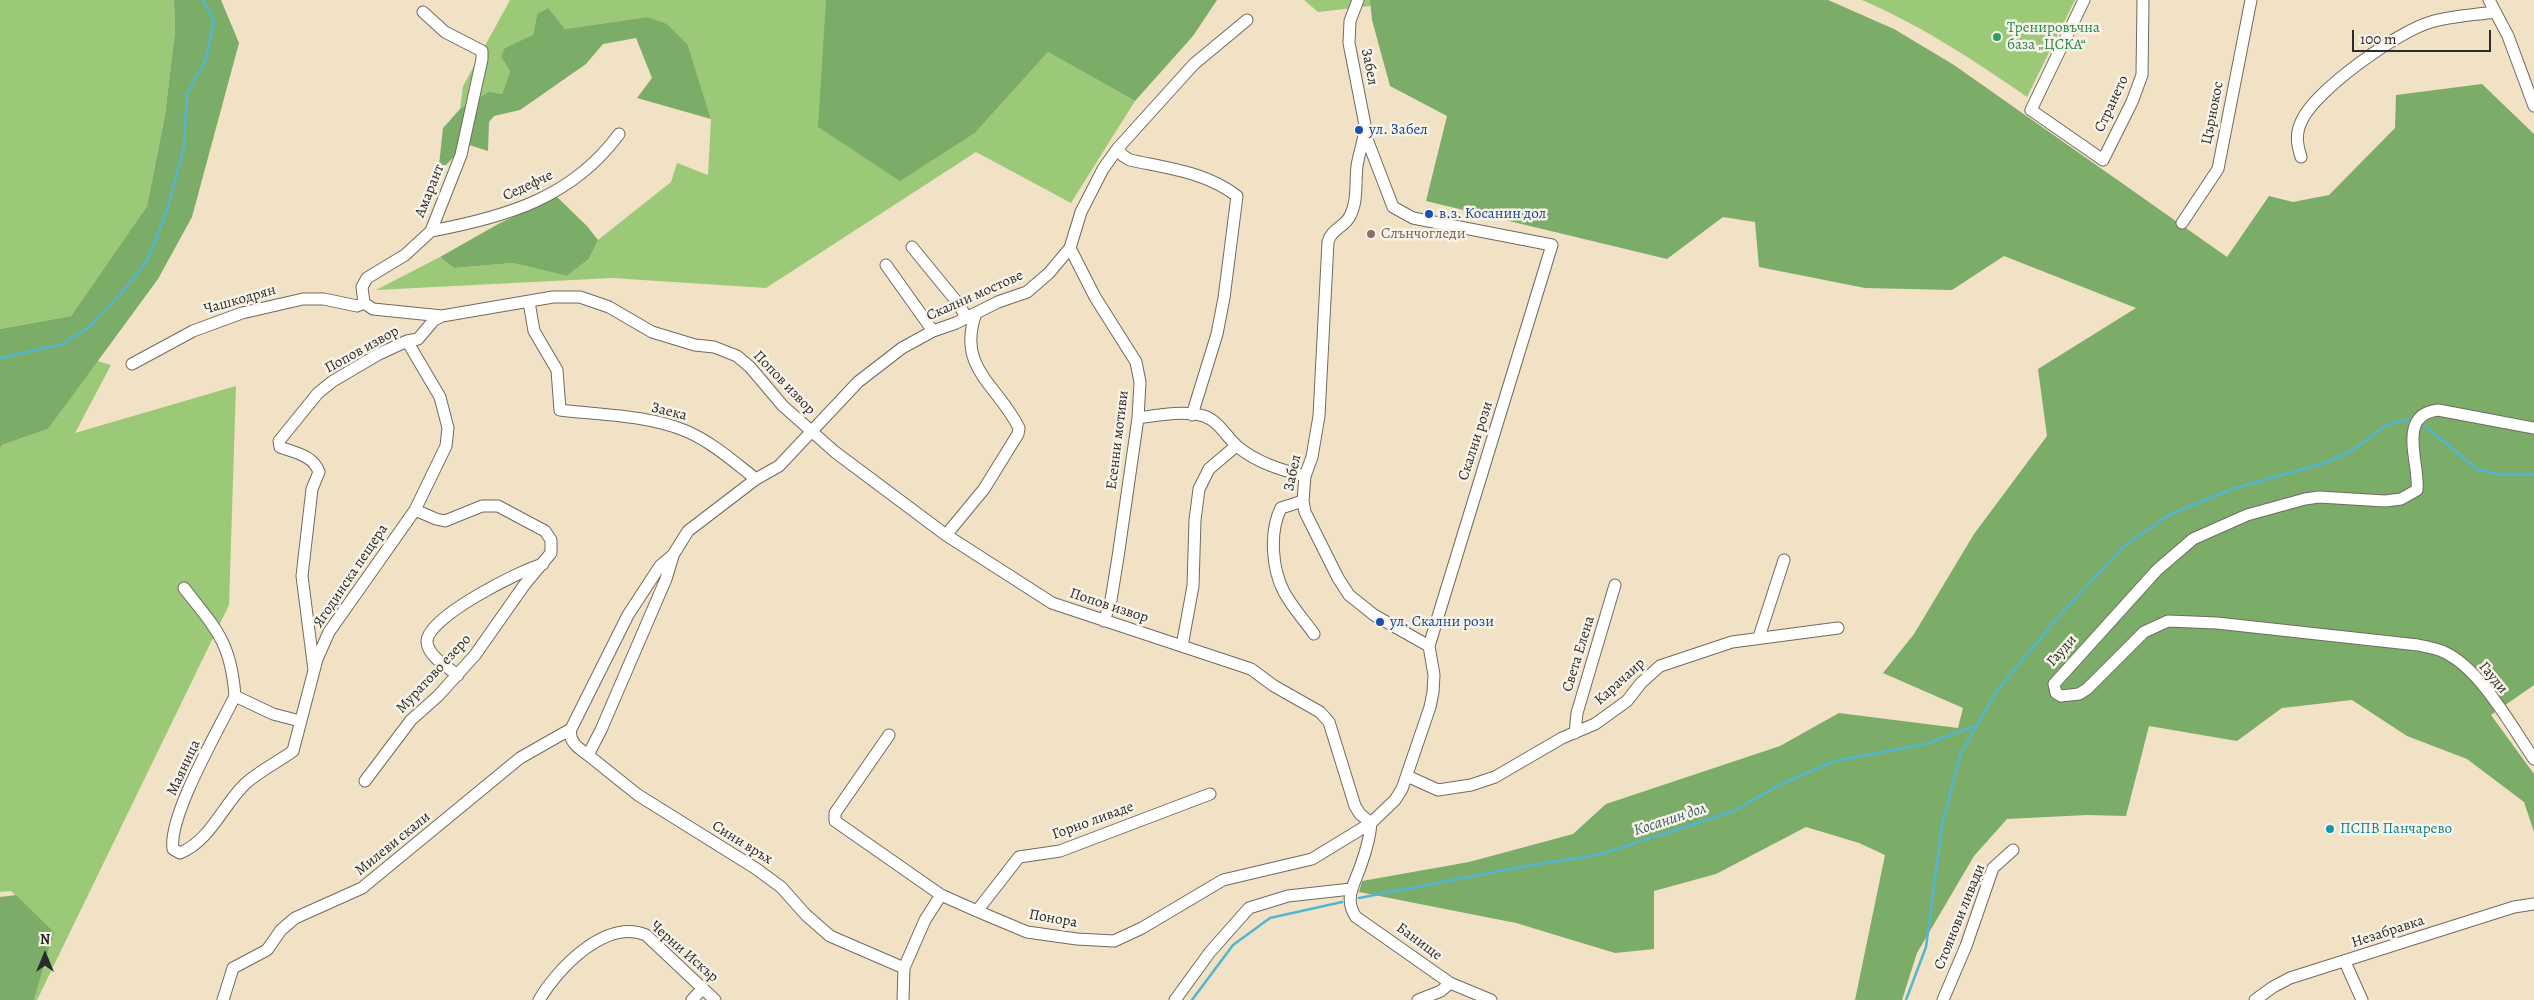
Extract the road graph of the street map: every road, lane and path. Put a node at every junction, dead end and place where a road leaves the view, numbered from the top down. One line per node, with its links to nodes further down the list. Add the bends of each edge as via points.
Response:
1 (1358, 0): 11 (street, Забел, via 1350,21 1349,42)
2 (2084, 0): 3 (street, Странето, via 2031,110 2103,160 2142,75)
3 (2143, 0)
4 (2251, 0): 14 (street, Църнокос, via 2218,169)
5 (2489, 0): 7 (street)
6 (423, 12): 15 (street, Амарант, via 445,32 482,51 460,155)
7 (2495, 12): 9 (street, via 2508,36); 13 (street, via 2430,22 2367,58 2306,112 2296,139)
8 (1247, 20): 12 (street, Скални мостове, via 1194,64)
9 (2534, 106)
10 (619, 134): 15 (street, Седефче, via 588,170 555,191 503,215)
11 (1365, 134): 31 (street, Забел, via 1350,217 1332,233 1328,242 1319,416); 46 (street, Скални рози, via 1393,207 1413,218 1552,245)
12 (1118, 148): 17 (street, Скални мостове, via 1081,212); 26 (street, via 1130,160 1193,173 1236,196 1217,334)
13 (2301, 157)
14 (2182, 223)
15 (431, 230): 20 (street, Амарант, via 405,255 367,278 362,292)
16 (912, 247): 22 (street)
17 (1070, 248): 22 (street, Скални мостове, via 1049,273 1026,292); 27 (street, Есенни мотиви, via 1095,297 1136,362 1140,382)
18 (886, 265): 23 (street)
19 (529, 302): 21 (street, Попов извор); 29 (street, Попов извор, via 553,297 580,297 609,307 652,332 737,356); 32 (street, Заека, via 534,332 557,370 560,410 629,418 686,431 714,447)
20 (364, 303): 21 (street, via 382,311); 25 (street, Чашкодрян, via 357,306 324,299 303,299 242,313 193,330)
21 (442, 316): 24 (street, Попов извор, via 434,320 418,339)
22 (972, 316): 23 (street, Скални мостове); 35 (street, via 970,344 973,361 1019,428 984,490)
23 (933, 331): 29 (street, Скални мостове, via 902,348 858,382)
24 (407, 341): 34 (street, Ягодинска пещера, via 440,397 448,428 443,455); 47 (street, Попов извор, via 333,381 318,393 279,441 280,447 310,459 319,472 312,490 302,576)
25 (132, 364)
26 (1192, 414): 27 (street); 30 (street, via 1213,420)
27 (1138, 418): 41 (street, Есенни мотиви, via 1111,600)
28 (2534, 428): 55 (street, Гауди, via 2438,410 2426,412 2414,427 2412,444 2418,480 2417,490 2410,496 2385,501 2305,499 2247,516 2193,539 2157,570 2054,684 2056,693 2061,696 2079,694 2144,632 2168,621 2217,623 2418,645 2445,652 2468,670)
29 (810, 431): 32 (street, Скални мостове, via 779,466); 35 (street, Попов извор)
30 (1236, 446): 31 (street, via 1276,468); 45 (street, via 1209,469 1199,490 1193,586)
31 (1305, 476): 33 (street, Забел)
32 (756, 479): 36 (street, via 688,531)
33 (1303, 501): 43 (street, via 1282,508 1275,525 1274,549 1284,592); 46 (street, Забел, via 1309,520 1349,595 1374,615)
34 (415, 510): 38 (street, Муратово езеро, via 436,520 445,520 482,506 504,508 546,531 551,540 551,553); 47 (street, Ягодинска пещера, via 329,632)
35 (946, 535): 41 (street, Попов извор, via 1052,603)
36 (673, 555): 51 (street, via 660,566 628,615); 54 (street, via 666,579)
37 (1784, 560): 44 (street)
38 (542, 564): 48 (street, Муратово езеро); 48 (street, via 514,575 460,605 428,634 429,648 440,662)
39 (1615, 585): 52 (street, Света Елена, via 1577,713)
40 (184, 588): 49 (street, via 215,627 227,649)
41 (1104, 621): 45 (street, Попов извор)
42 (1838, 628): 44 (street, Карачаир)
43 (1314, 634)
44 (1759, 637): 52 (street, Карачаир, via 1732,642 1660,666 1627,700 1595,724)
45 (1182, 646): 59 (street, Попов извор, via 1251,669 1320,712 1329,722 1355,806)
46 (1429, 646): 56 (street, via 1433,692)
47 (314, 670): 50 (street, Ягодинска пещера)
48 (458, 675): 57 (street, Муратово езеро, via 411,720)
49 (235, 696): 50 (street, via 273,714); 61 (street, Маяница, via 174,829 173,849)
50 (300, 721): 61 (street, Ягодинска пещера, via 293,752 245,784 191,849)
51 (571, 728): 54 (street, Сини връх, via 573,742); 70 (street, Милеви скали, via 520,758 362,888 288,924 268,950 233,968)
52 (1575, 733): 56 (street, Карачаир, via 1495,777 1472,785 1438,790)
53 (889, 735): 63 (street, Понора, via 834,818)
54 (588, 755): 67 (street, Сини връх, via 638,795 781,887 830,936)
55 (2534, 759)
56 (1406, 776): 59 (street, via 1395,800)
57 (365, 781)
58 (1210, 794): 65 (street, Горно ливаде, via 1060,851 1019,858)
59 (1371, 823): 62 (street, via 1369,843); 65 (street, Понора, via 1312,859 1223,880 1114,941 1027,932)
60 (2013, 850): 78 (street, Стоянови ливади, via 1993,868)
61 (180, 853)
62 (1351, 890): 68 (street, Банище, via 1350,904 1356,917); 75 (street, via 1288,896 1249,908 1210,952)
63 (941, 895): 65 (street, Понора); 67 (street, via 925,920)
64 (2534, 904): 66 (street, Незабравка, via 2514,907)
65 (977, 911)
66 (2345, 962): 79 (street, Незабравка, via 2290,978); 80 (street)
67 (904, 968): 74 (street)
68 (1450, 983): 76 (street, via 1441,991); 77 (street, Банище)
69 (703, 988): 71 (street, Черни Искър, via 646,935 626,931 607,934 583,951); 72 (street); 73 (street, Черни Искър)
70 (223, 1000)
71 (539, 1000)
72 (692, 1000)
73 (715, 1000)
74 (903, 1000)
75 (1175, 1000)
76 (1418, 1000)
77 (1490, 1000)
78 (1943, 1000)
79 (2255, 1000)
80 (2362, 1000)

